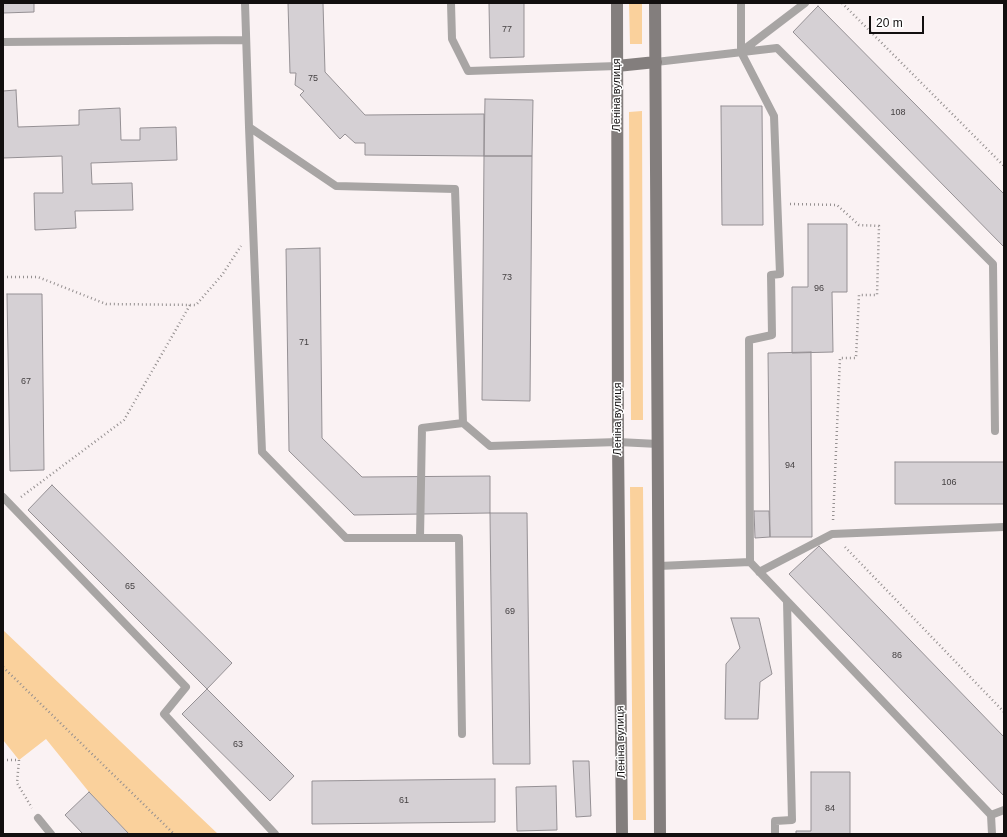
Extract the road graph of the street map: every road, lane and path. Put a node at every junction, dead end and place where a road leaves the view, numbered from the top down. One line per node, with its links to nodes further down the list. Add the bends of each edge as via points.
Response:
1 (245, 3): 8 (lane)
2 (451, 3): 12 (lane, via 452,39 468,70)
3 (617, 3): 12 (street, Леніна вулиця)
4 (655, 3): 11 (street)
5 (741, 3): 10 (lane)
6 (805, 3): 10 (lane)
7 (842, 3): 14 (path)
8 (246, 40): 9 (lane); 13 (lane)
9 (3, 42)
10 (741, 52): 11 (lane); 15 (lane, via 774,116); 20 (lane, via 777,48 993,264)
11 (656, 62): 12 (street); 22 (street)
12 (617, 66): 21 (street, Леніна вулиця)
13 (249, 127): 16 (lane); 19 (lane, via 336,186 455,189)
14 (1004, 166)
15 (778, 204): 26 (path, via 837,205 859,225 879,226 877,294 860,295 856,358 840,358); 28 (lane, via 780,274 771,275 772,335 749,340)
16 (253, 227): 18 (path, via 222,275 196,305); 27 (lane, via 262,452 346,538)
17 (3, 277): 18 (path, via 38,277 106,304)
18 (190, 305): 24 (path, via 124,420)
19 (464, 424): 21 (lane, via 490,446); 27 (lane, via 422,428)
20 (995, 431)
21 (618, 442): 22 (lane); 42 (street, Леніна вулиця)
22 (658, 444): 29 (street)
23 (3, 497): 24 (lane)
24 (11, 505): 41 (lane, via 186,687 164,714)
25 (1004, 527): 26 (lane)
26 (832, 534): 30 (lane); 33 (path)
27 (420, 538): 34 (lane, via 459,538)
28 (750, 562): 29 (lane); 30 (lane)
29 (659, 566): 43 (street)
30 (758, 572): 31 (lane)
31 (787, 601): 37 (lane); 44 (lane, via 792,820 775,821)
32 (3, 667): 40 (path)
33 (1004, 712)
34 (462, 734)
35 (3, 760): 38 (path, via 19,760 17,783)
36 (1004, 810): 37 (lane)
37 (991, 815): 45 (lane)
38 (38, 818): 39 (lane)
39 (51, 834)
40 (174, 834)
41 (275, 834)
42 (622, 834)
43 (660, 834)
44 (776, 834)
45 (992, 834)

